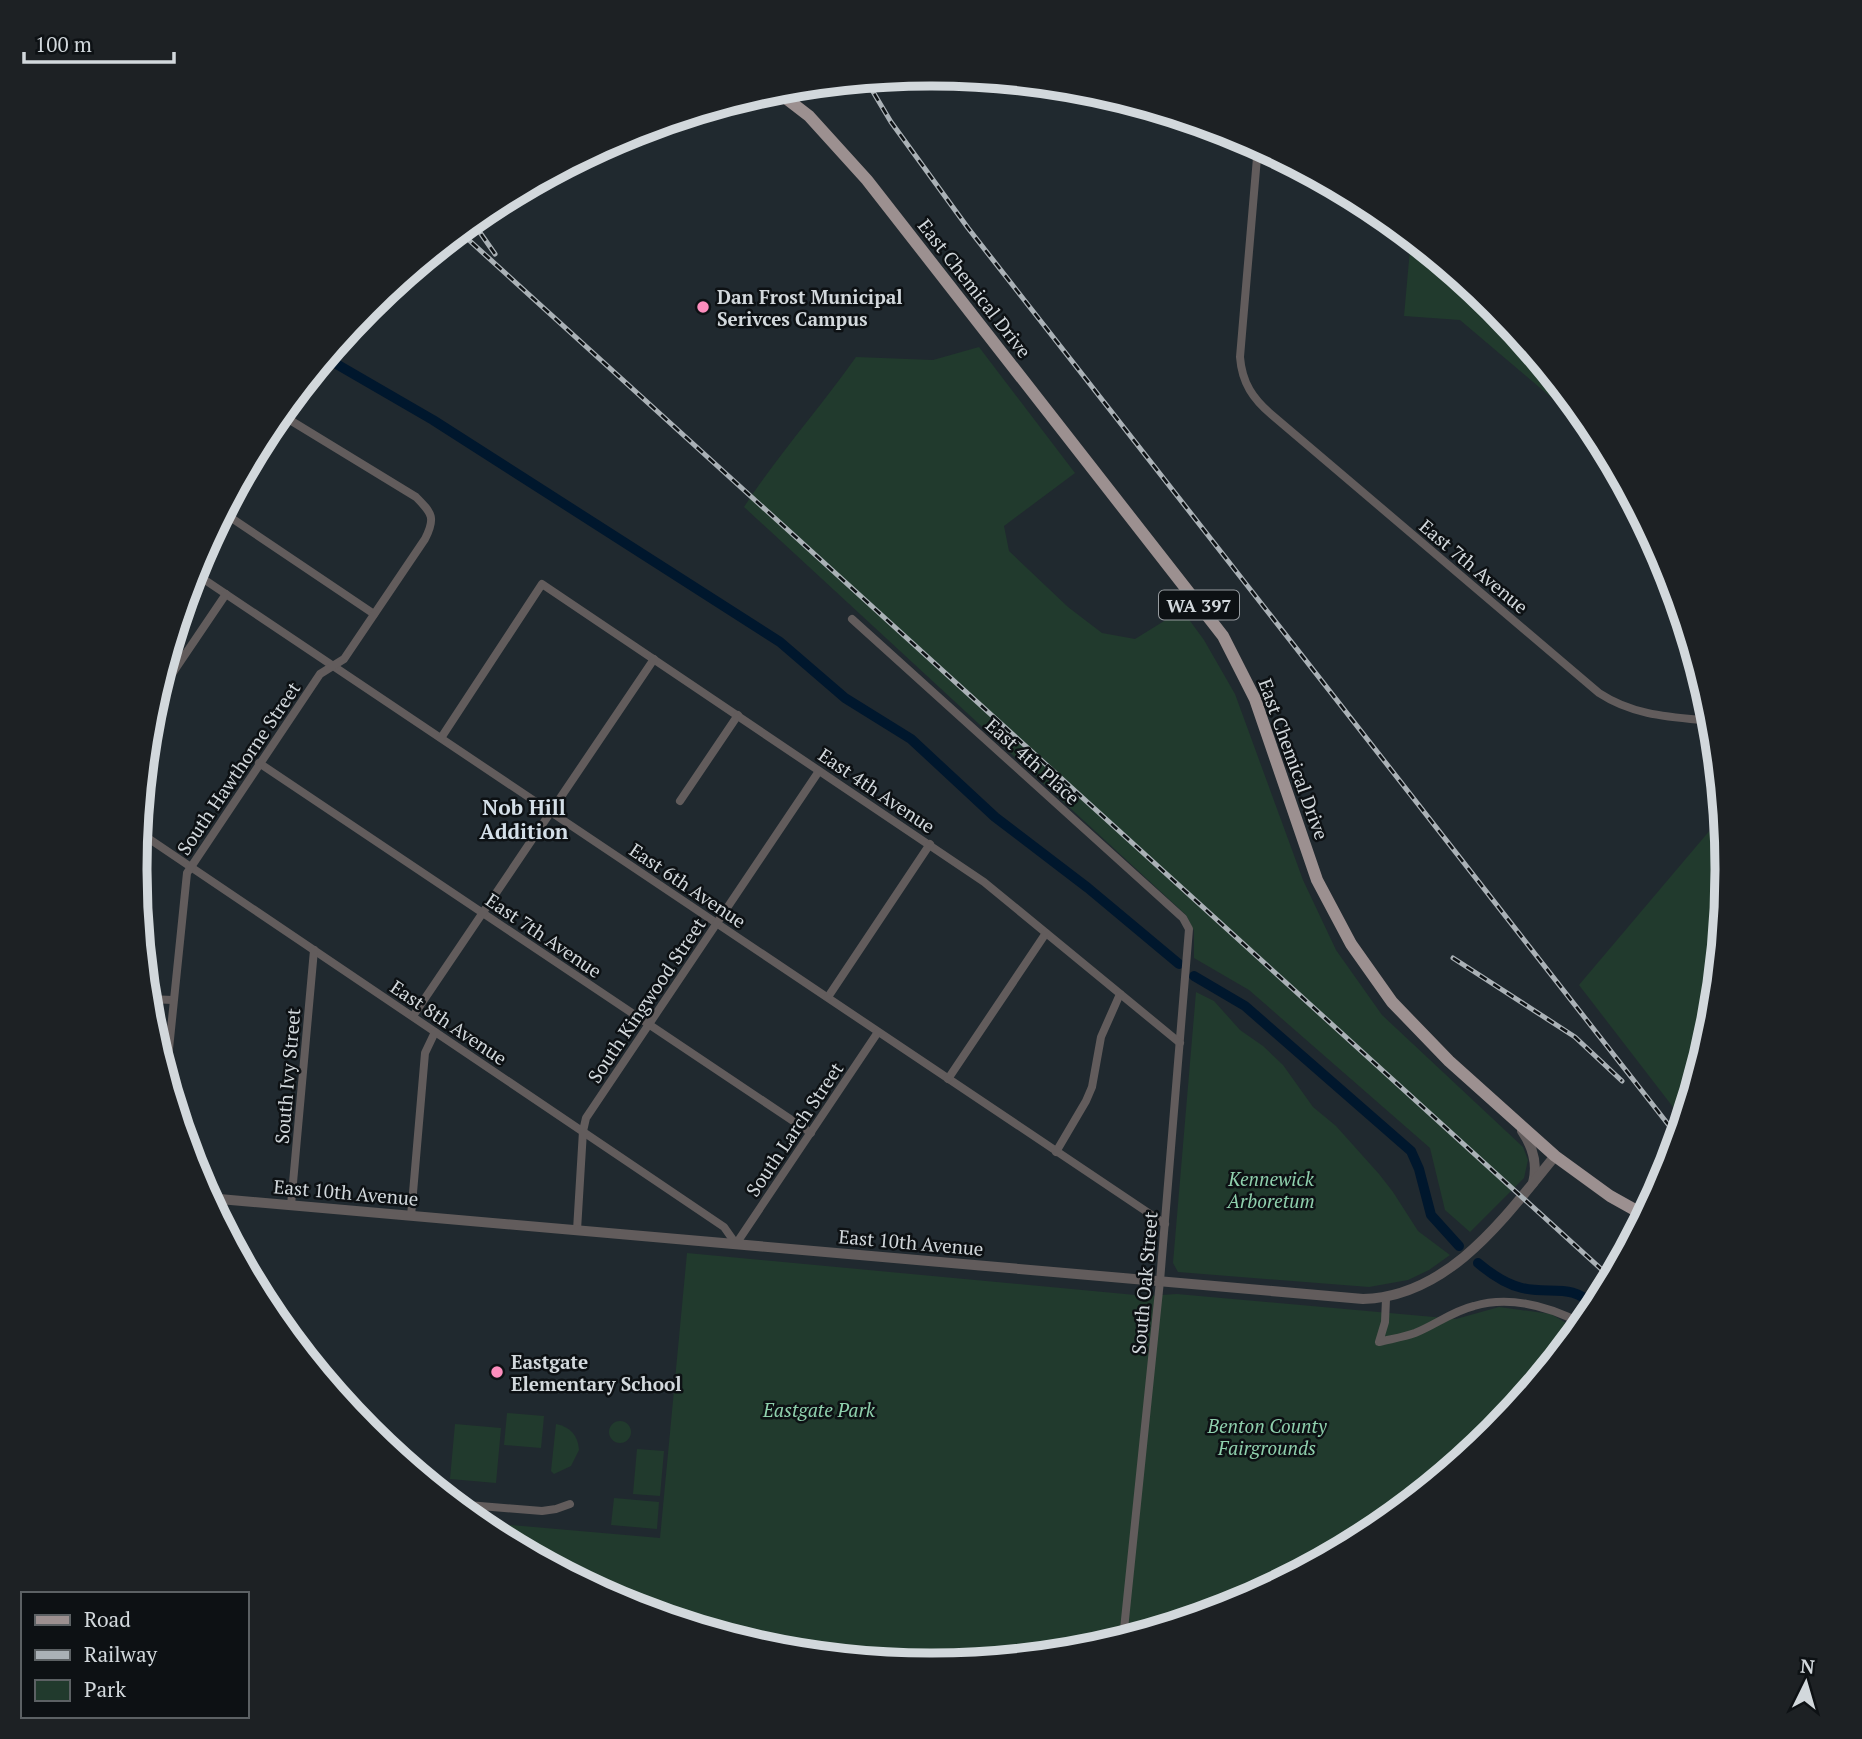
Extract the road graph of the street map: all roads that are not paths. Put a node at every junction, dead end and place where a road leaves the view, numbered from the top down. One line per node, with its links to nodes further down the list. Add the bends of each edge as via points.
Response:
1 (787, 99): 38 (main road, East Chemical Drive / WA 397, via 867,180 1223,636 1255,699 1317,880 1351,944 1392,1002)
2 (1257, 157): 13 (street, East 7th Avenue, via 1240,358 1250,393 1599,693 1616,705 1642,713)
3 (289, 420): 7 (street, South Hawthorne Street, via 416,497 431,516 425,539)
4 (231, 518): 7 (street)
5 (204, 579): 6 (street, East 6th Avenue)
6 (226, 594): 10 (street); 11 (street, East 6th Avenue)
7 (374, 614): 11 (street, South Hawthorne Street, via 344,659)
8 (852, 619): 24 (street, East 4th Place, via 1183,918)
9 (654, 659): 12 (street, East 4th Avenue); 14 (street, East 4th Avenue, via 542,584); 18 (street)
10 (175, 662)
11 (333, 666): 14 (street, East 6th Avenue); 15 (street, South Hawthorne Street, via 320,674)
12 (738, 715): 16 (street, East 4th Avenue); 17 (street)
13 (1700, 720)
14 (441, 738): 18 (street, East 6th Avenue)
15 (259, 763): 21 (street, South Hawthorne Street); 22 (street, East 7th Avenue)
16 (819, 771): 20 (street, East 4th Avenue); 23 (street, South Kingwood Street)
17 (680, 801)
18 (551, 812): 22 (street); 23 (street, East 6th Avenue)
19 (148, 838): 21 (street, East 8th Avenue)
20 (930, 845): 25 (street, East 4th Avenue); 28 (street)
21 (191, 867): 26 (street, East 8th Avenue); 30 (street, South Hawthorne Street, via 185,880)
22 (482, 913): 31 (street); 32 (street, East 7th Avenue)
23 (717, 923): 28 (street, East 6th Avenue); 32 (street, South Kingwood Street)
24 (1189, 929): 35 (street, South Oak Street)
25 (1046, 933): 27 (street, East 4th Avenue); 37 (street)
26 (314, 950): 31 (street, East 8th Avenue); 45 (street, South Ivy Street)
27 (1120, 994): 35 (street, East 4th Avenue); 41 (street, via 1101,1037 1092,1087)
28 (828, 997): 34 (street, East 6th Avenue)
29 (158, 999): 30 (street)
30 (173, 1000): 36 (street, South Hawthorne Street)
31 (413, 1016): 33 (street, East 8th Avenue)
32 (649, 1024): 39 (street, South Kingwood Street, via 586,1118); 40 (street, East 7th Avenue)
33 (435, 1032): 39 (street, East 8th Avenue); 47 (street, via 425,1053)
34 (878, 1032): 37 (street, East 6th Avenue); 40 (street, South Larch Street)
35 (1180, 1043): 48 (street, South Oak Street)
36 (169, 1049)
37 (948, 1079): 41 (street, East 6th Avenue)
38 (1516, 1122): 42 (main road, East Chemical Drive / WA 397); 43 (street, via 1535,1159)
39 (583, 1131): 49 (street, South Kingwood Street); 50 (street, East 8th Avenue, via 724,1227)
40 (811, 1133): 50 (street, South Larch Street)
41 (1056, 1152): 48 (street, East 6th Avenue)
42 (1555, 1156): 43 (street, East 10th Avenue); 46 (main road, East Chemical Drive / WA 397)
43 (1532, 1185): 52 (street, East 10th Avenue, via 1455,1265 1437,1278)
44 (220, 1199): 45 (street, East 10th Avenue)
45 (291, 1205): 47 (street, East 10th Avenue)
46 (1636, 1211)
47 (411, 1216): 49 (street, East 10th Avenue)
48 (1165, 1224): 51 (street, South Oak Street)
49 (578, 1230): 50 (street, East 10th Avenue)
50 (736, 1244): 51 (street, East 10th Avenue)
51 (1160, 1281): 52 (street, East 10th Avenue); 56 (street, South Oak Street)
52 (1387, 1299): 53 (street, via 1379,1342 1493,1303 1543,1307)
53 (1573, 1320)
54 (570, 1504): 55 (street, via 542,1511)
55 (474, 1505)
56 (1123, 1629)

